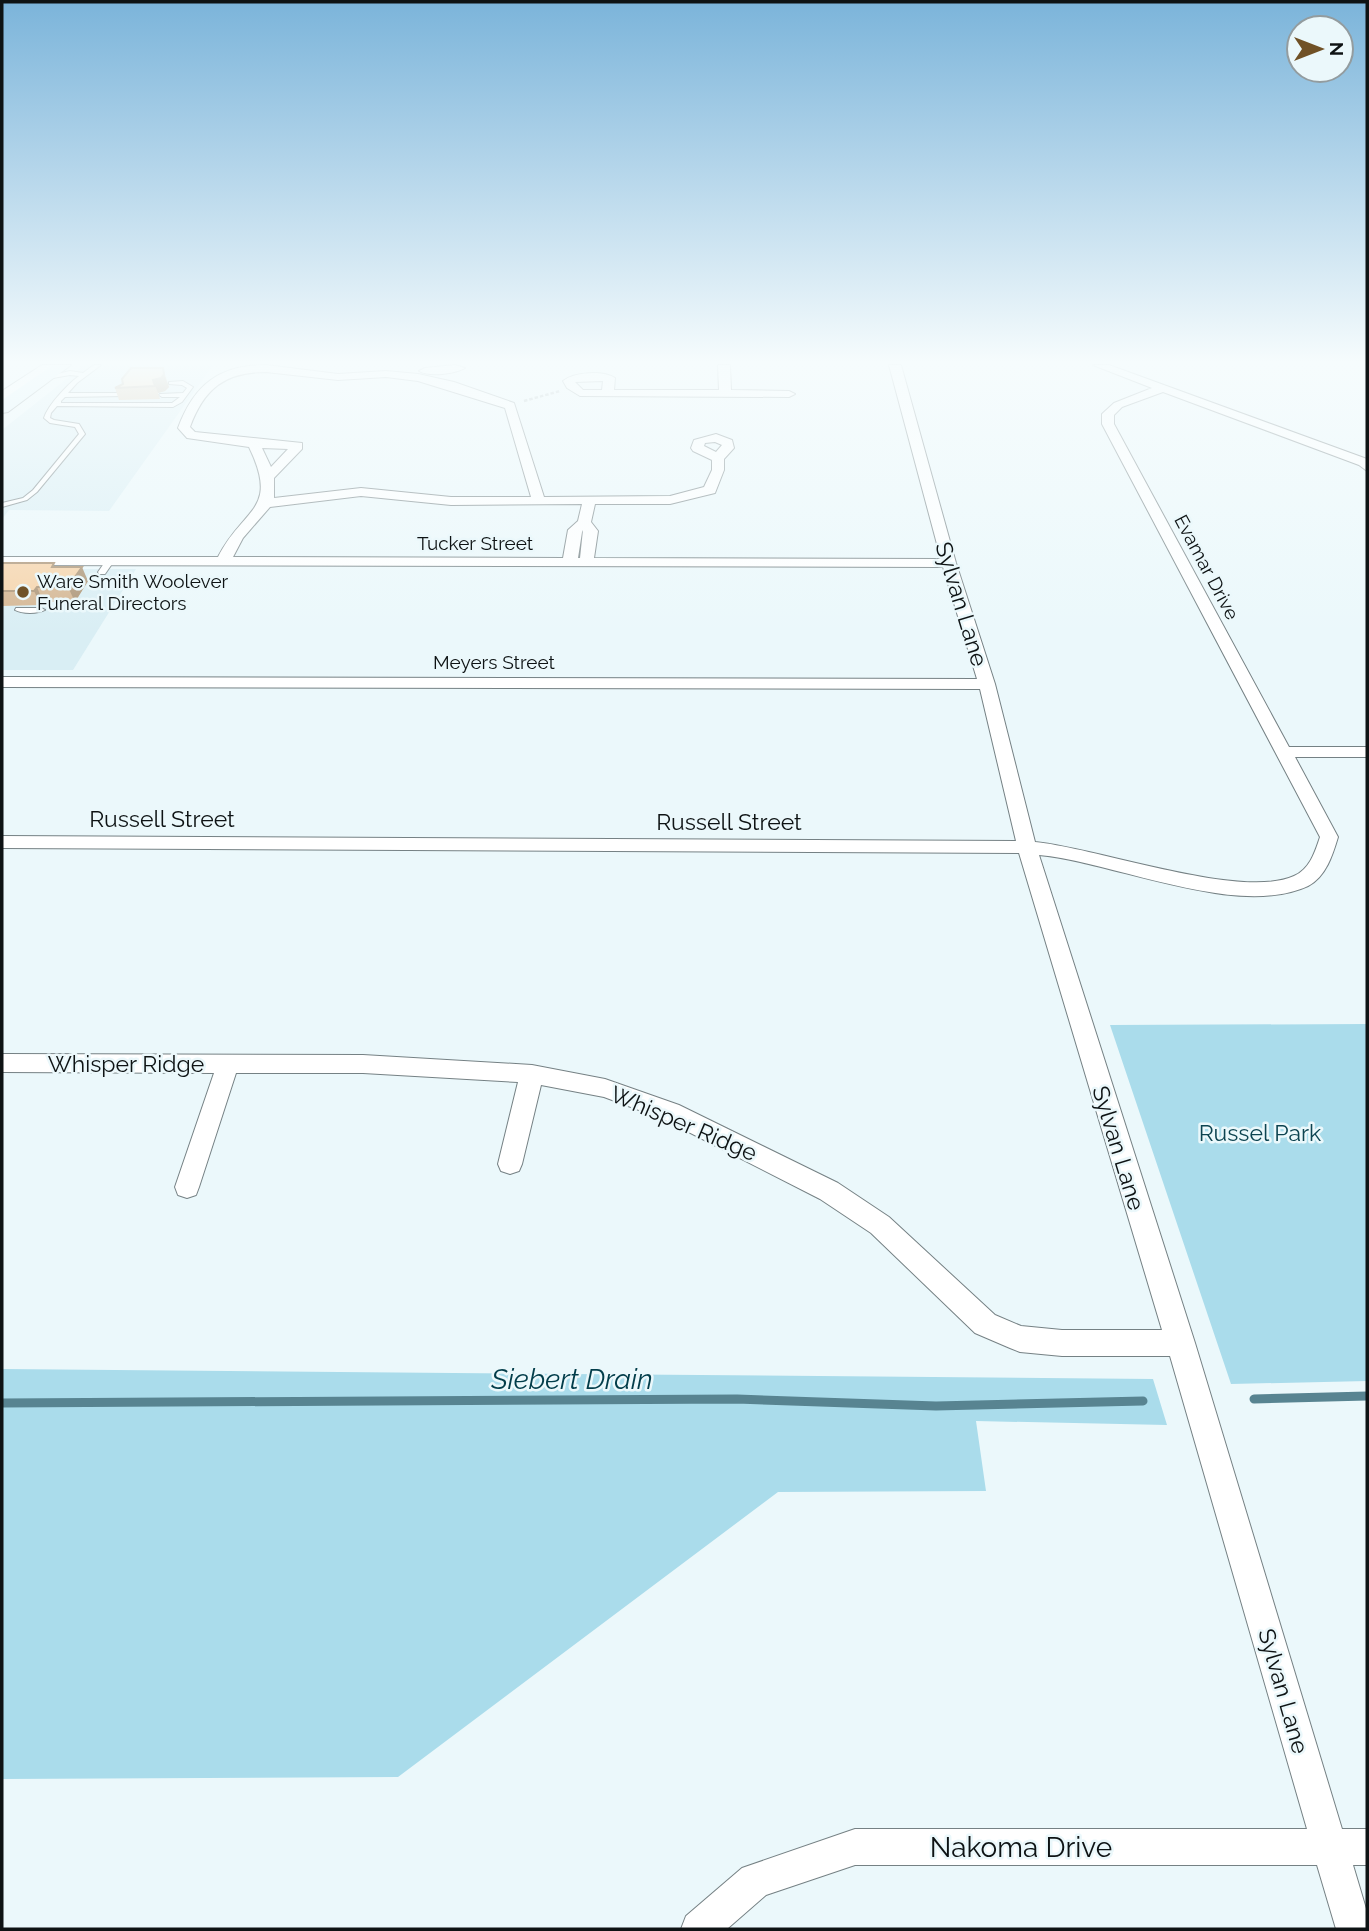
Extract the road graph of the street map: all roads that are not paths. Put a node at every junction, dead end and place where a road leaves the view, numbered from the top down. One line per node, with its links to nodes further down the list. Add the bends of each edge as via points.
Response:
1 (65, 455): 14 (lane, via 25,499)
2 (260, 455): 10 (street)
3 (289, 455): 10 (street)
4 (525, 455): 11 (street)
5 (920, 455): 22 (street, Sylvan Lane)
6 (1125, 455): 27 (street, Evamar Drive)
7 (1342, 455): 9 (street)
8 (718, 458): 12 (street, via 710,490 670,500)
9 (1366, 464)
10 (270, 475): 13 (street)
11 (538, 499): 12 (street); 13 (street, via 451,501 361,492)
12 (589, 502): 16 (street)
13 (267, 503): 15 (street)
14 (2, 505)
15 (254, 521): 18 (street, via 241,530); 19 (street, via 257,530)
16 (584, 523): 20 (street, via 575,530); 21 (street, via 592,531)
17 (2, 561): 18 (street, Tucker Street, via 106,567)
18 (223, 562): 19 (street, Tucker Street)
19 (239, 562): 20 (street, Tucker Street)
20 (570, 562): 21 (street, Tucker Street)
21 (586, 562): 22 (street, Tucker Street)
22 (949, 563): 26 (street, Sylvan Lane)
23 (19, 610): 24 (lane)
24 (41, 610)
25 (2, 682): 26 (street, Meyers Street)
26 (987, 684): 30 (street, Sylvan Lane)
27 (1286, 752): 28 (street); 30 (street, Russell Street, via 1329,837 1321,865 1301,881 1271,890 1229,886)
28 (1367, 752)
29 (2, 842): 30 (street, Russell Street)
30 (1027, 847): 36 (street, Sylvan Lane)
31 (2, 1063): 32 (street, Whisper Ridge)
32 (228, 1064): 33 (street, Whisper Ridge, via 362,1064); 35 (street)
33 (532, 1074): 34 (street); 36 (street, Whisper Ridge, via 605,1088 671,1112 829,1191 880,1224 985,1324 1020,1339)
34 (510, 1164)
35 (187, 1187)
36 (1181, 1343): 37 (street, Sylvan Lane)
37 (1329, 1847): 38 (street, Nakoma Drive); 39 (street, Nakoma Drive, via 855,1847 755,1881); 40 (street, Sylvan Lane)
38 (1367, 1847)
39 (699, 1929)
40 (1353, 1929)

